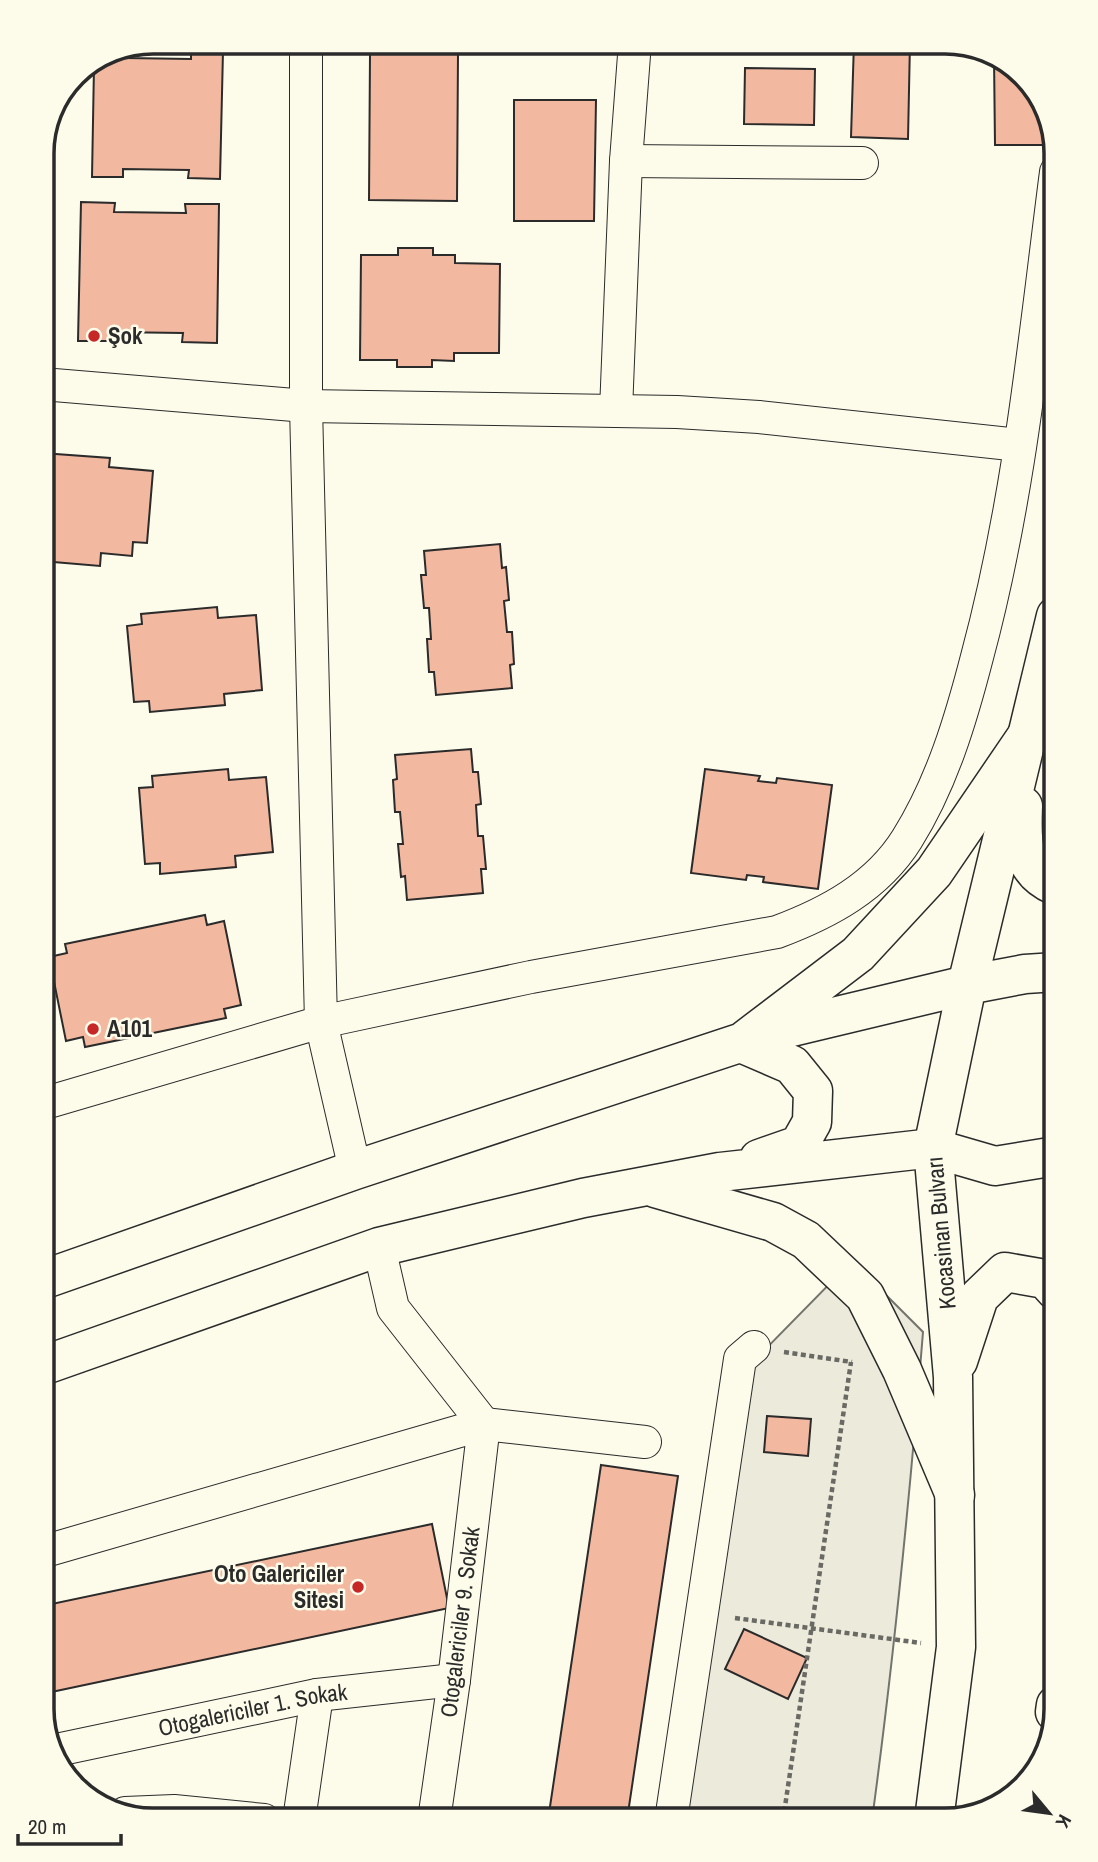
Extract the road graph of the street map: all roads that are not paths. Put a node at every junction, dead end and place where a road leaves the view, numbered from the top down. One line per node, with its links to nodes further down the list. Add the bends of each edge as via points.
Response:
1 (306, 54): 7 (street)
2 (634, 54): 3 (street)
3 (625, 160): 4 (street); 8 (street)
4 (862, 163)
5 (1044, 263): 9 (street)
6 (54, 385): 7 (street)
7 (306, 406): 8 (street); 15 (street)
8 (616, 411): 9 (street, via 759,417)
9 (1020, 445): 15 (street, via 1000,562 949,752 907,839 876,877 841,904 776,932)
10 (1044, 667): 11 (main road, Kocasinan Bulvarı)
11 (1028, 734): 12 (main road, via 1022,838 1026,857); 14 (main road, Kocasinan Bulvarı); 16 (main road, via 934,872 858,954)
12 (1044, 880)
13 (1044, 973): 14 (main road)
14 (967, 985): 16 (main road); 18 (main road, Kocasinan Bulvarı)
15 (321, 1021): 17 (street); 20 (street)
16 (741, 1043): 20 (main road); 21 (main road, via 792,1065 813,1091 812,1122 799,1145)
17 (54, 1100)
18 (933, 1148): 19 (main road, via 995,1166); 21 (main road); 28 (main road, Kocasinan Bulvarı)
19 (1044, 1158)
20 (355, 1170): 24 (main road)
21 (720, 1172): 22 (main road)
22 (646, 1186): 23 (main road); 31 (main road, via 773,1222 806,1240 865,1296)
23 (379, 1247): 27 (main road); 29 (street, via 393,1308)
24 (54, 1276)
25 (1044, 1279): 28 (main road, via 1005,1272 979,1297)
26 (754, 1347): 38 (street, via 740,1359)
27 (54, 1362)
28 (953, 1377): 31 (main road, Kocasinan Bulvarı)
29 (484, 1424): 30 (street); 32 (street); 33 (street, Otogalericiler 9. Sokak)
30 (645, 1442)
31 (955, 1495): 39 (main road, Kocasinan Bulvarı, via 956,1647)
32 (54, 1549)
33 (454, 1680): 34 (street, Otogalericiler 1. Sokak); 37 (street, Otogalericiler 9. Sokak)
34 (317, 1695): 35 (street, Otogalericiler 1. Sokak); 36 (street)
35 (63, 1749)
36 (301, 1808)
37 (436, 1808)
38 (673, 1808)
39 (935, 1808)

